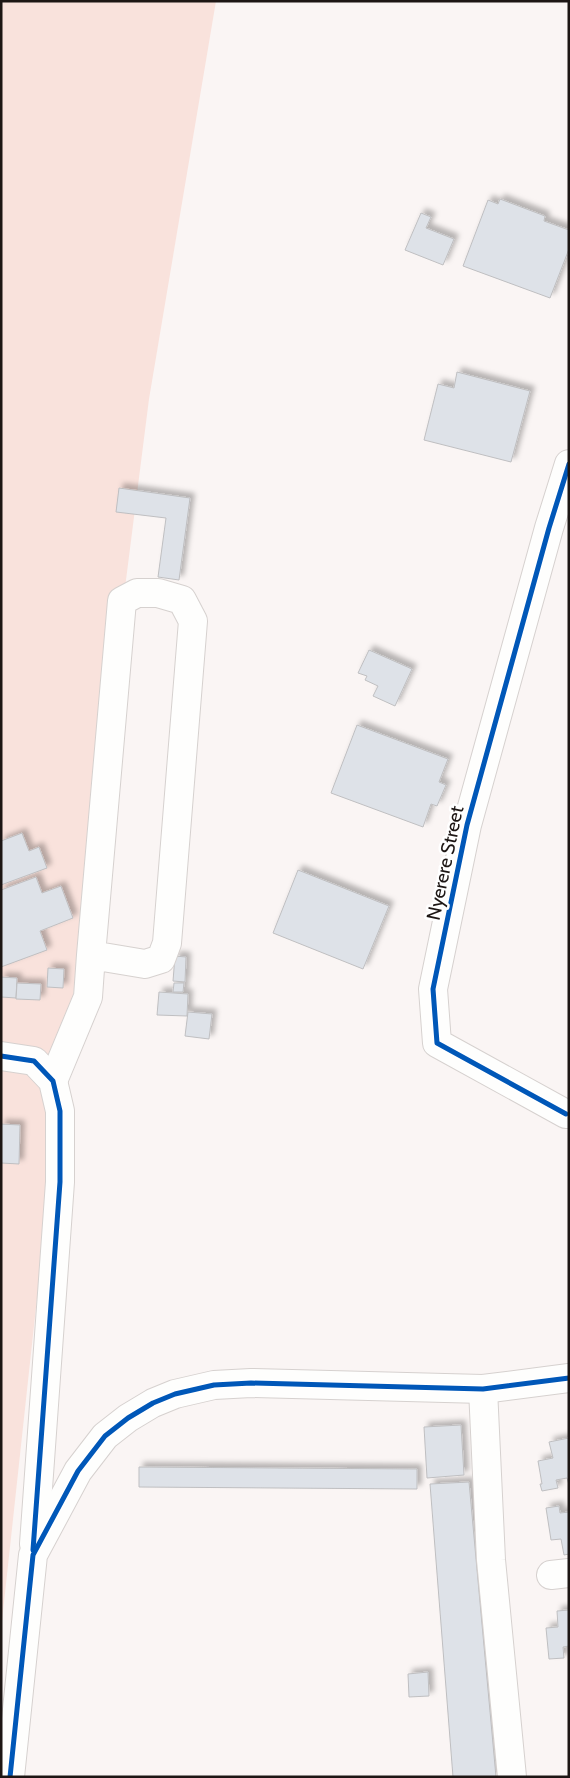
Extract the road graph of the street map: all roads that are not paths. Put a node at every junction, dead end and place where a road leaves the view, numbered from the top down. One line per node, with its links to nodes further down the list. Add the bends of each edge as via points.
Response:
1 (569, 464): 5 (street, Nyerere Street, via 468,825 433,989 437,1043)
2 (92, 955): 2 (street, via 145,964 161,959 167,943 193,621 182,600 158,593 137,594 122,601); 4 (street, via 88,997)
3 (1, 1056): 4 (street, via 34,1061)
4 (53, 1080): 8 (street, via 60,1111 60,1182)
5 (566, 1114)
6 (569, 1378): 7 (street)
7 (483, 1388): 8 (street, via 251,1383 214,1385 175,1394 128,1418 105,1436 78,1471); 10 (street, via 491,1560)
8 (33, 1555): 9 (street)
9 (10, 1777)
10 (512, 1777)

